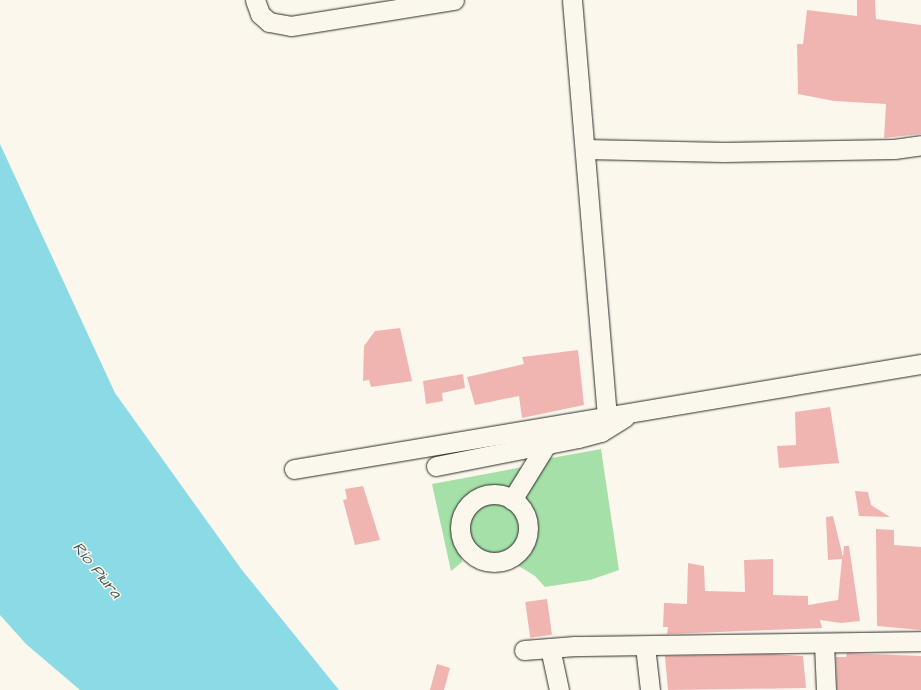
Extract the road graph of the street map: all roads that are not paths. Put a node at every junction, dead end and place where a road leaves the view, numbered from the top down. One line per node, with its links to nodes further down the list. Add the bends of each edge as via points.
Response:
1 (255, 0): 2 (street, via 260,14 269,22 291,26)
2 (454, 0)
3 (572, 0): 5 (street)
4 (921, 145): 5 (street, via 894,149 724,152)
5 (585, 149): 8 (street)
6 (921, 364): 7 (street)
7 (633, 412): 8 (street); 9 (street, via 601,432)
8 (607, 416): 11 (street)
9 (546, 445): 10 (street); 12 (street)
10 (436, 466)
11 (294, 469)
12 (512, 500)
13 (921, 642): 14 (street)
14 (824, 644): 15 (street); 20 (street)
15 (645, 646): 16 (street); 19 (street)
16 (550, 648): 17 (street); 18 (street)
17 (524, 650)
18 (559, 690)
19 (650, 690)
20 (826, 690)

